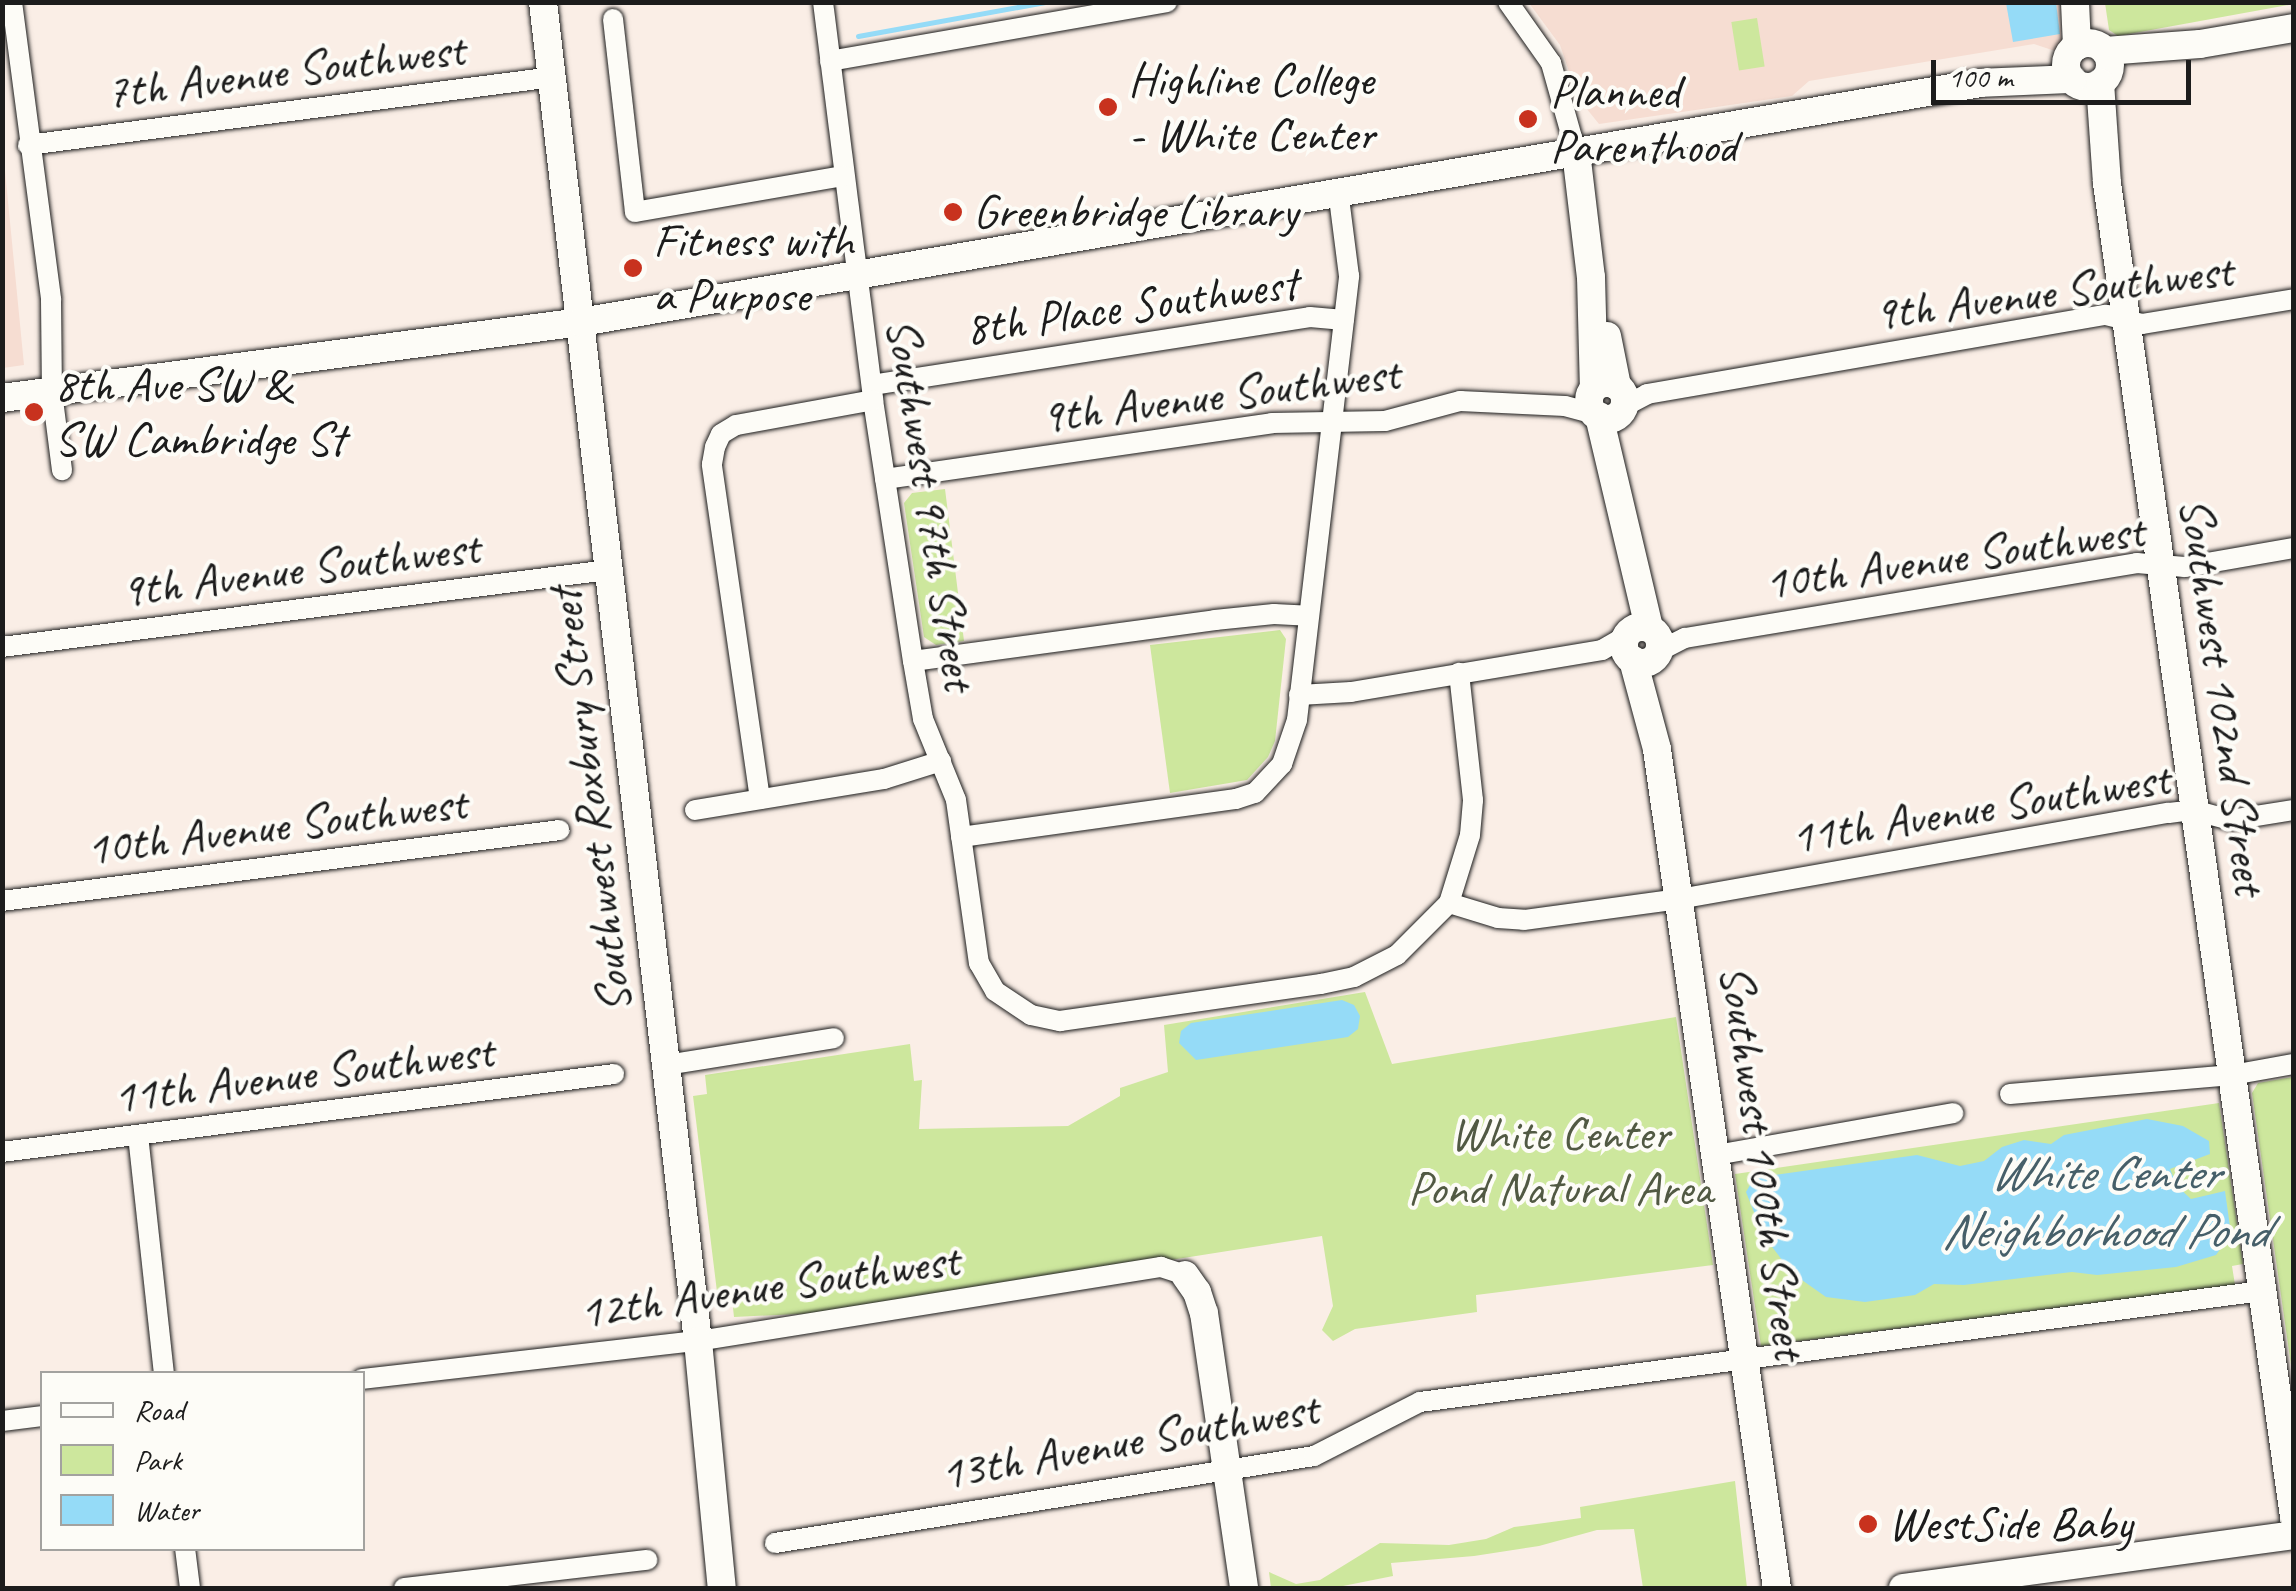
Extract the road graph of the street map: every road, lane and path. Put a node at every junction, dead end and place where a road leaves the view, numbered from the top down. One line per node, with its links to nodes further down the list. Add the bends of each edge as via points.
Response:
1 (12, 2): 13 (street)
2 (542, 2): 12 (street, Southwest Roxbury Street)
3 (824, 2): 10 (street, Southwest 97th Street)
4 (1167, 2): 10 (street)
5 (1508, 2): 14 (street, Southwest 100th Street, via 1551,63)
6 (2076, 2): 11 (street, Southwest 102nd Street)
7 (2084, 2): 11 (street, Southwest 102nd Street)
8 (613, 18): 15 (street, via 635,212)
9 (2294, 28): 11 (street)
10 (830, 61): 15 (street, Southwest 97th Street)
11 (2088, 64): 14 (street); 19 (street, Southwest 102nd Street)
12 (553, 77): 13 (street, 7th Avenue Southwest); 21 (street, Southwest Roxbury Street)
13 (28, 145): 22 (street, via 51,300)
14 (1576, 152): 16 (street); 25 (street, Southwest 100th Street)
15 (844, 176): 17 (street, Southwest 97th Street)
16 (1338, 190): 17 (street); 20 (street, via 1348,251)
17 (856, 274): 21 (street); 23 (street, Southwest 97th Street)
18 (2294, 300): 19 (street, 9th Avenue Southwest, via 2142,324)
19 (2126, 319): 25 (street, 9th Avenue Southwest, via 2106,315); 30 (street, Southwest 102nd Street)
20 (1344, 320): 23 (street, 8th Place Southwest, via 1310,318); 26 (street)
21 (581, 322): 22 (street); 31 (street, Southwest Roxbury Street)
22 (52, 392): 24 (street); 27 (street)
23 (872, 392): 28 (street, Southwest 97th Street); 39 (street, 8th Place Southwest, via 736,425 722,434 712,464)
24 (2, 398)
25 (1612, 400): 26 (street, 9th Avenue Southwest, via 1534,408 1460,401 1385,421); 33 (street, Southwest 100th Street)
26 (1333, 422): 28 (street, 9th Avenue Southwest, via 1272,423); 32 (street)
27 (62, 470)
28 (884, 480): 35 (street, Southwest 97th Street)
29 (2294, 548): 30 (street, 10th Avenue Southwest, via 2185,567)
30 (2159, 564): 33 (street, 10th Avenue Southwest); 41 (street, Southwest 102nd Street)
31 (608, 570): 34 (street, 9th Avenue Southwest); 50 (street, Southwest Roxbury Street)
32 (1308, 616): 35 (street, via 1215,620); 37 (street)
33 (1637, 645): 36 (street, 10th Avenue Southwest); 45 (street, Southwest 100th Street)
34 (2, 647)
35 (913, 662): 38 (street, Southwest 97th Street, via 923,720)
36 (1459, 672): 37 (street, 10th Avenue Southwest, via 1352,692); 47 (street, via 1473,800 1470,835)
37 (1299, 694): 44 (street, via 1282,764 1254,793)
38 (941, 761): 39 (street); 44 (street, Southwest 97th Street)
39 (760, 799): 40 (street)
40 (696, 810)
41 (2193, 810): 42 (street, 11th Avenue Southwest, via 2231,820); 45 (street, 11th Avenue Southwest); 52 (street, Southwest 102nd Street)
42 (2294, 810)
43 (560, 830): 46 (street, 10th Avenue Southwest)
44 (961, 837): 47 (street, Southwest 97th Street, via 986,980 1006,1002 1060,1021 1338,981 1396,955)
45 (1680, 899): 47 (street, 11th Avenue Southwest, via 1524,920); 57 (street, Southwest 100th Street)
46 (2, 901)
47 (1449, 903)
48 (834, 1038): 50 (street)
49 (2294, 1064): 52 (street)
50 (666, 1065): 60 (street, Southwest Roxbury Street)
51 (614, 1074): 55 (street, 11th Avenue Southwest)
52 (2232, 1075): 53 (street); 59 (street, Southwest 102nd Street)
53 (2010, 1094)
54 (1953, 1113): 57 (street)
55 (138, 1135): 56 (street, 11th Avenue Southwest); 62 (street)
56 (2, 1152)
57 (1716, 1154): 61 (street, Southwest 100th Street)
58 (1186, 1274): 60 (street, 12th Avenue Southwest, via 1161,1267); 66 (street, via 1204,1313)
59 (2262, 1291): 61 (street, 13th Avenue Southwest); 67 (street, Southwest 102nd Street)
60 (698, 1340): 63 (street, 12th Avenue Southwest); 74 (street, Southwest Roxbury Street)
61 (1746, 1359): 66 (street, 13th Avenue Southwest, via 1420,1402 1328,1452); 76 (street, Southwest 100th Street)
62 (164, 1371)
63 (365, 1379)
64 (40, 1416): 65 (street)
65 (2, 1421)
66 (1228, 1469): 69 (street, 13th Avenue Southwest); 75 (street)
67 (2294, 1518)
68 (2294, 1535): 77 (street)
69 (774, 1544)
70 (185, 1551): 72 (street)
71 (647, 1560): 73 (street)
72 (190, 1588)
73 (404, 1588)
74 (722, 1588)
75 (1244, 1588)
76 (1777, 1588)
77 (1902, 1588)

